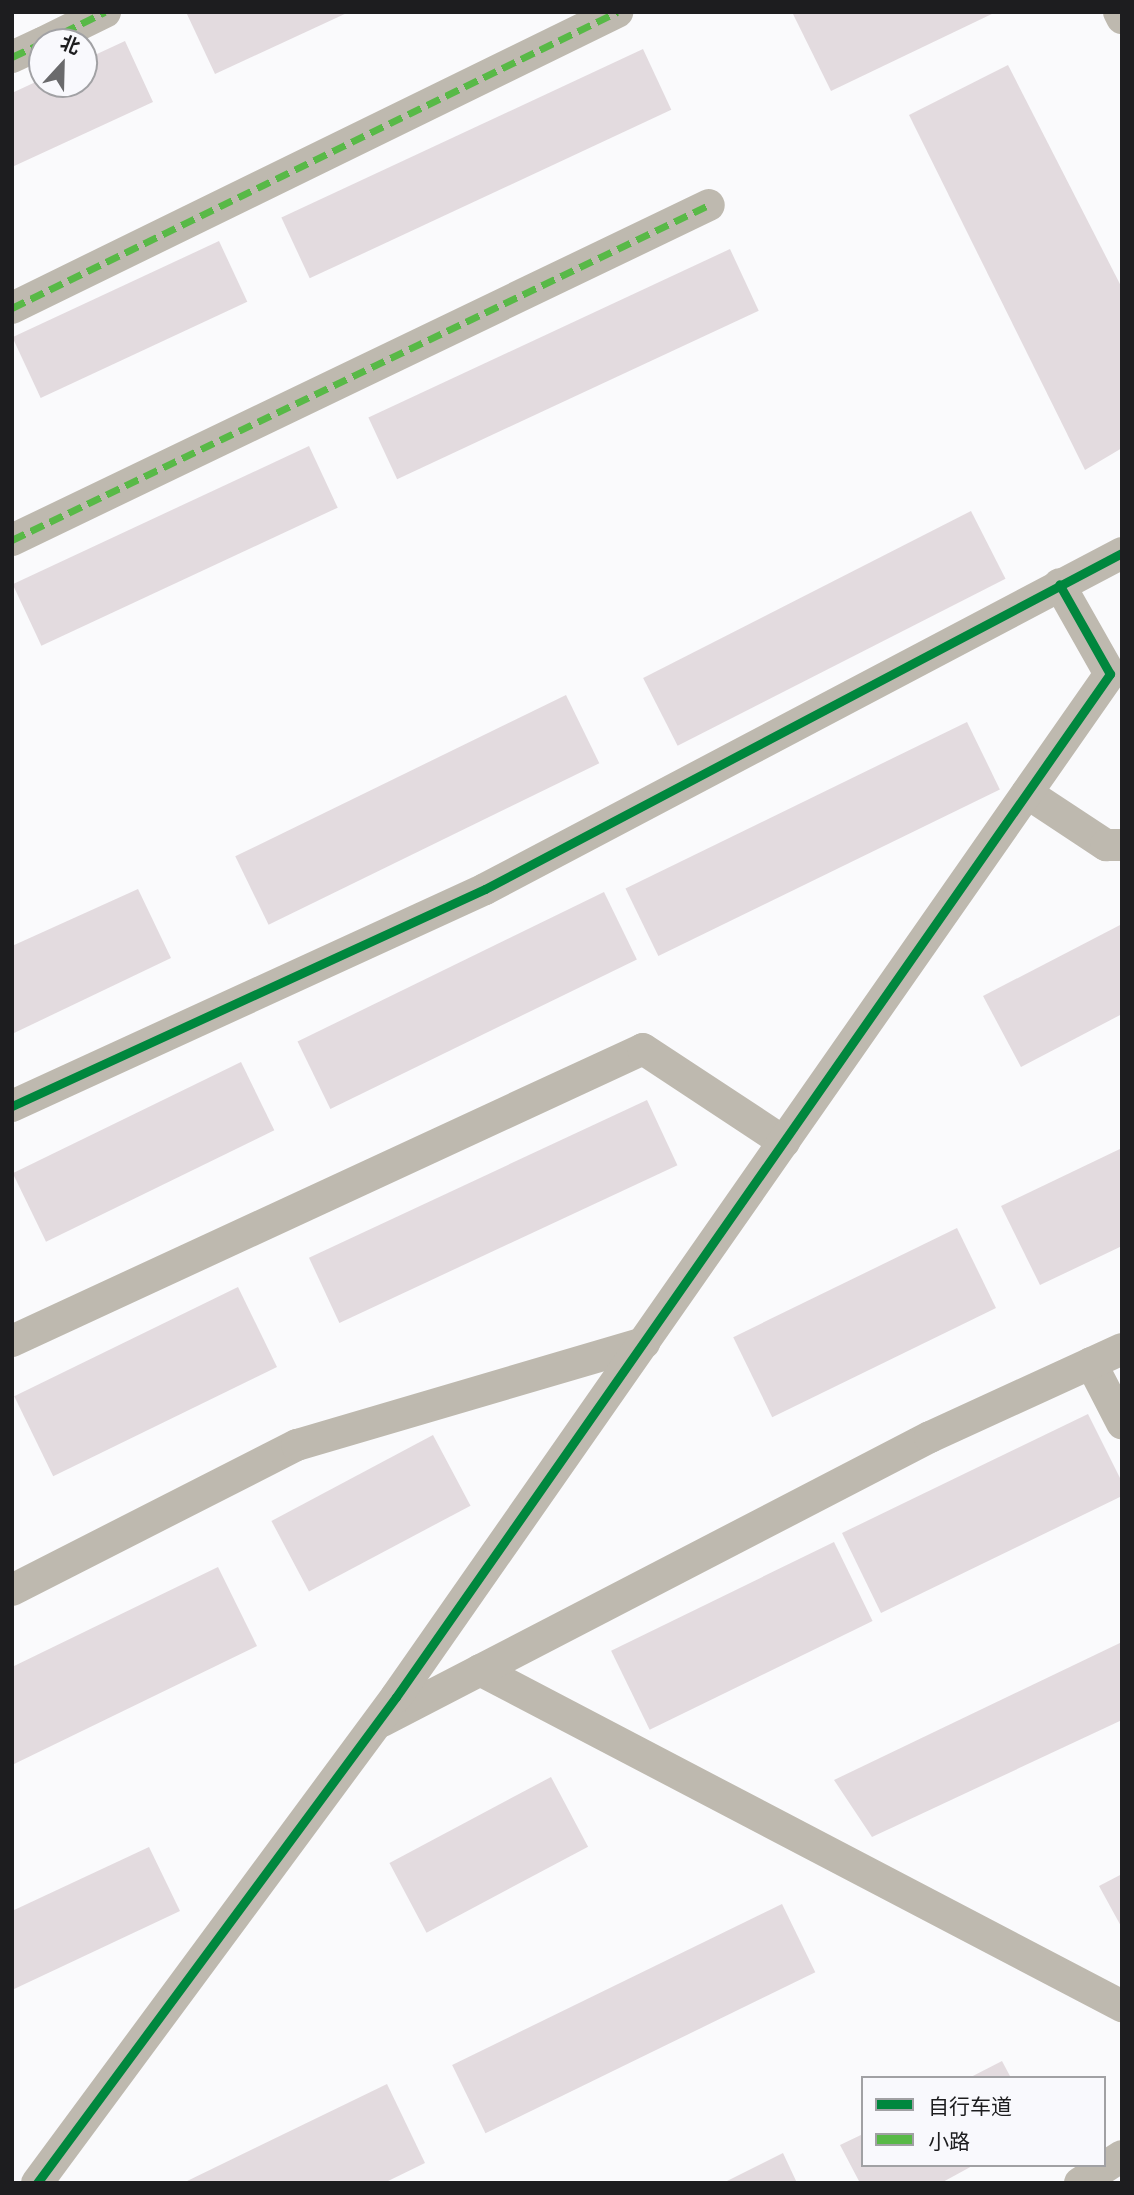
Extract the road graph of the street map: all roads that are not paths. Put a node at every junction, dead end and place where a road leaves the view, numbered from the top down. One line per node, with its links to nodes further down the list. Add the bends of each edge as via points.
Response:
1 (105, 12): 5 (street)
2 (617, 12): 9 (street)
3 (1119, 12): 4 (street)
4 (1122, 18)
5 (72, 28)
6 (28, 49): 7 (street)
7 (12, 57)
8 (709, 205): 10 (street)
9 (12, 308)
10 (12, 540)
11 (1122, 553): 12 (street)
12 (1059, 584): 13 (street); 16 (street, via 485,889)
13 (1116, 675): 14 (street)
14 (1027, 793): 15 (street, via 1106,845); 17 (street)
15 (1122, 845)
16 (12, 1106)
17 (784, 1142): 18 (street, via 643,1049); 19 (street)
18 (12, 1340)
19 (644, 1343): 23 (street, via 297,1445); 25 (street)
20 (1122, 1349): 21 (street)
21 (1091, 1363): 22 (street); 24 (street, via 930,1437)
22 (1122, 1423)
23 (12, 1590)
24 (480, 1670): 25 (street); 26 (street)
25 (375, 1724): 30 (street)
26 (1122, 2006)
27 (1122, 2156): 28 (street)
28 (1106, 2166)
29 (1105, 2167): 31 (street)
30 (37, 2183)
31 (1080, 2183)

